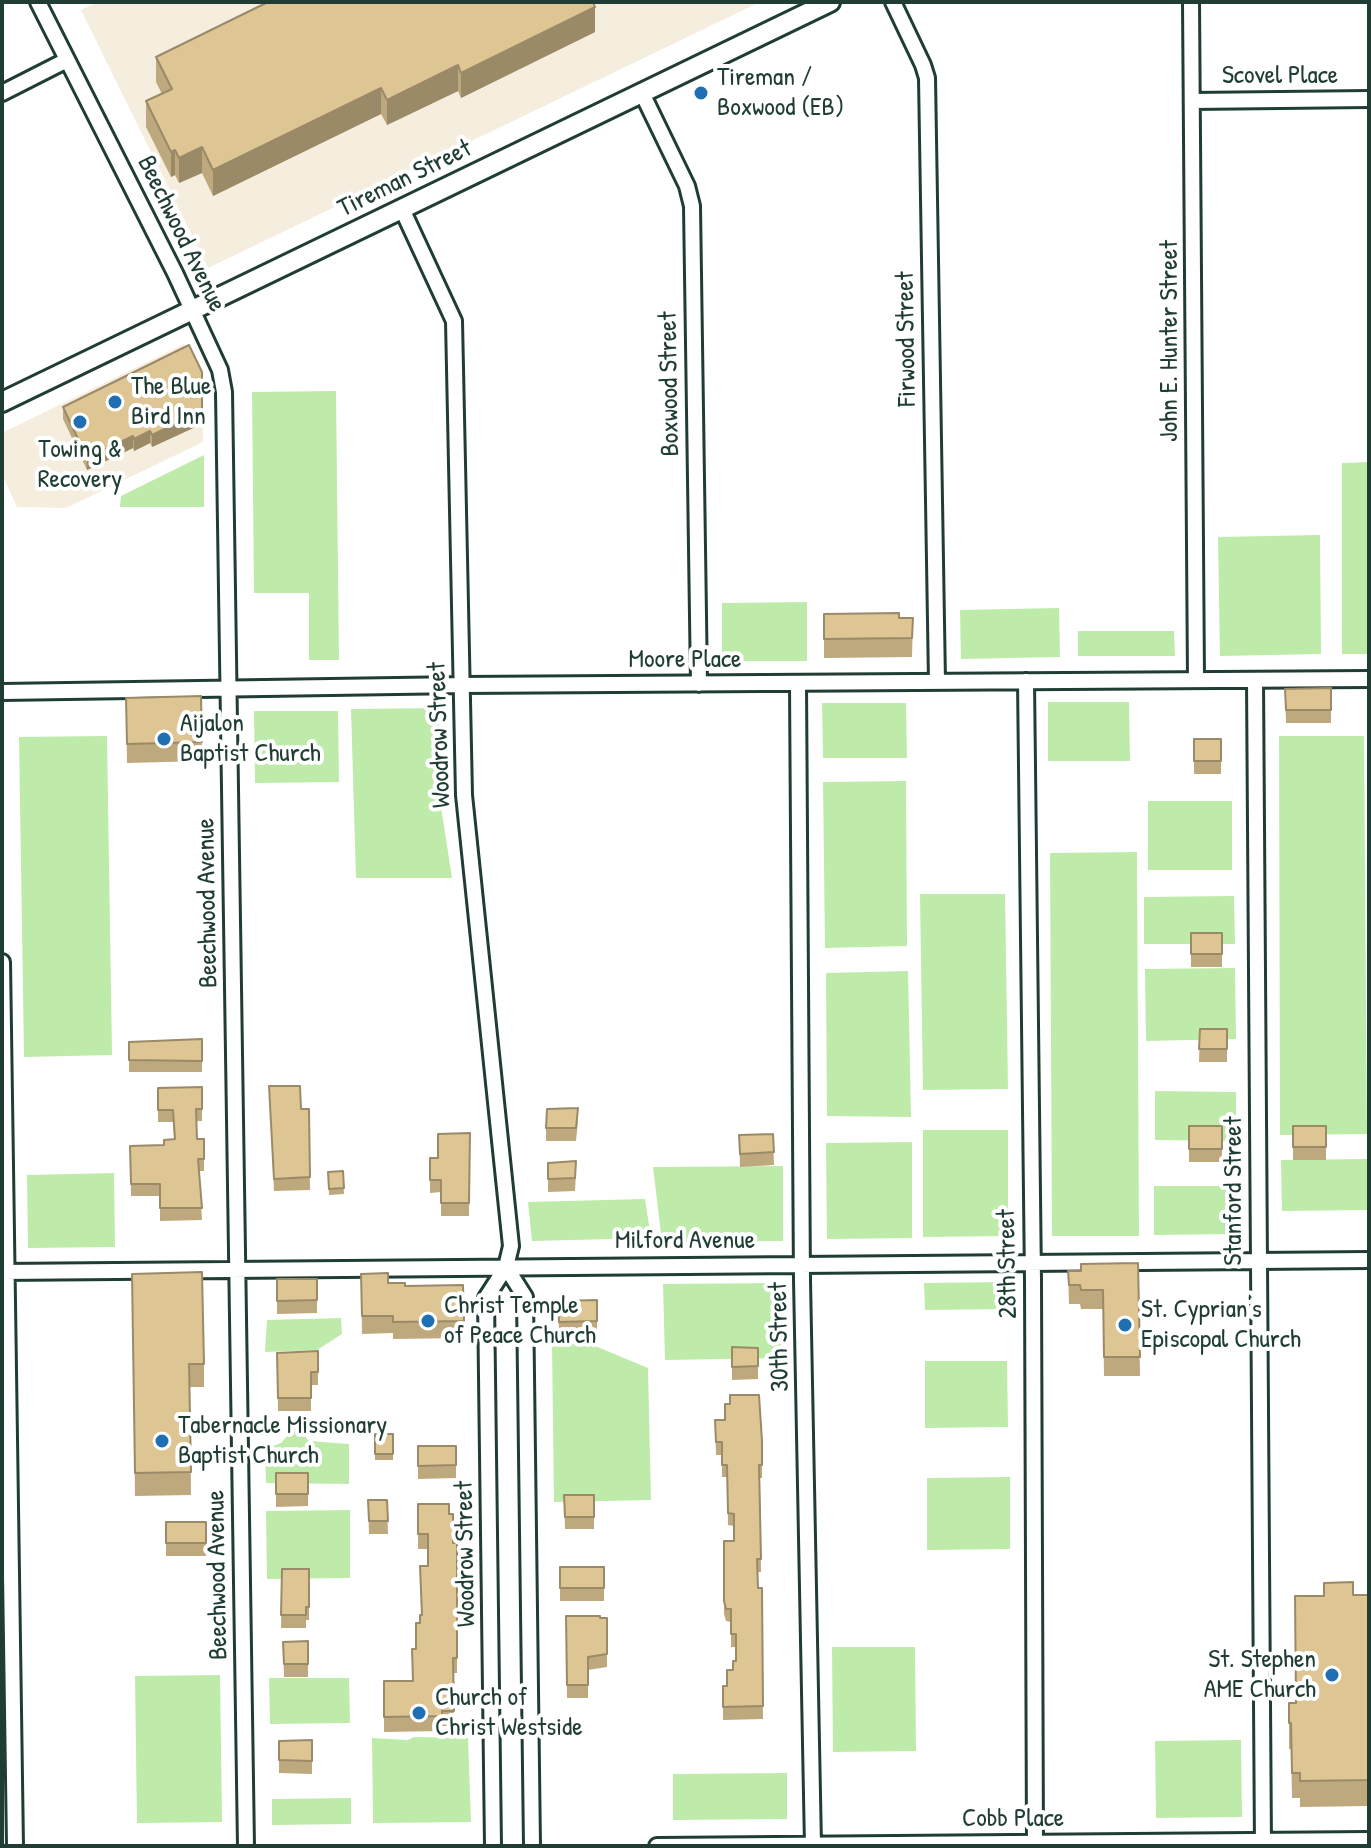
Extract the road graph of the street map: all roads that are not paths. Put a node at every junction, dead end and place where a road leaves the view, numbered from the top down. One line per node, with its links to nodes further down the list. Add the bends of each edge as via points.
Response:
1 (38, 2): 5 (street, Beechwood Avenue)
2 (830, 2): 7 (street, Tireman Street)
3 (893, 2): 17 (street, Firwood Street, via 927,78)
4 (1191, 2): 9 (street, John E. Hunter Street)
5 (67, 60): 6 (street); 11 (street, Beechwood Avenue)
6 (2, 93)
7 (642, 93): 10 (street, Tireman Street); 18 (street, Boxwood Street, via 692,206)
8 (1369, 99): 9 (street, Scovel Place)
9 (1192, 101): 14 (street, John E. Hunter Street)
10 (402, 209): 11 (street, Tireman Street); 20 (street, Woodrow Street, via 454,321)
11 (192, 311): 12 (street, Tireman Street); 21 (street, Beechwood Avenue, via 220,370 224,392)
12 (2, 402)
13 (1369, 679): 15 (street, Moore Place)
14 (1196, 680): 15 (street, Moore Place); 16 (street, Moore Place)
15 (1255, 680): 25 (street, Stanford Street)
16 (1026, 681): 17 (street, Moore Place); 26 (street, 28th Street)
17 (937, 682): 19 (street, Moore Place)
18 (699, 684): 19 (street, Moore Place); 20 (street, Moore Place)
19 (798, 684): 27 (street, 30th Street)
20 (462, 685): 21 (street, Moore Place); 28 (street, Woodrow Street, via 464,795 510,1238)
21 (229, 688): 22 (street, Moore Place); 29 (street, Beechwood Avenue)
22 (2, 692)
23 (2, 962): 30 (street)
24 (1369, 1260): 25 (street, Milford Avenue)
25 (1259, 1261): 26 (street, Milford Avenue); 33 (street, Stanford Street)
26 (1031, 1262): 27 (street, Milford Avenue); 32 (street, 28th Street)
27 (803, 1265): 28 (street, Milford Avenue); 34 (street, 30th Street)
28 (506, 1267): 29 (street, Milford Avenue); 37 (street, Woodrow Street, via 486,1298); 38 (street, via 525,1297)
29 (238, 1269): 30 (street, Milford Avenue); 36 (street, Beechwood Avenue)
30 (4, 1272): 35 (street)
31 (1369, 1840): 33 (street, Cobb Place)
32 (1035, 1844): 33 (street, Cobb Place); 34 (street, Cobb Place)
33 (1263, 1844)
34 (813, 1845): 39 (street, Cobb Place)
35 (15, 1846)
36 (246, 1846)
37 (493, 1846)
38 (532, 1846)
39 (657, 1846)

